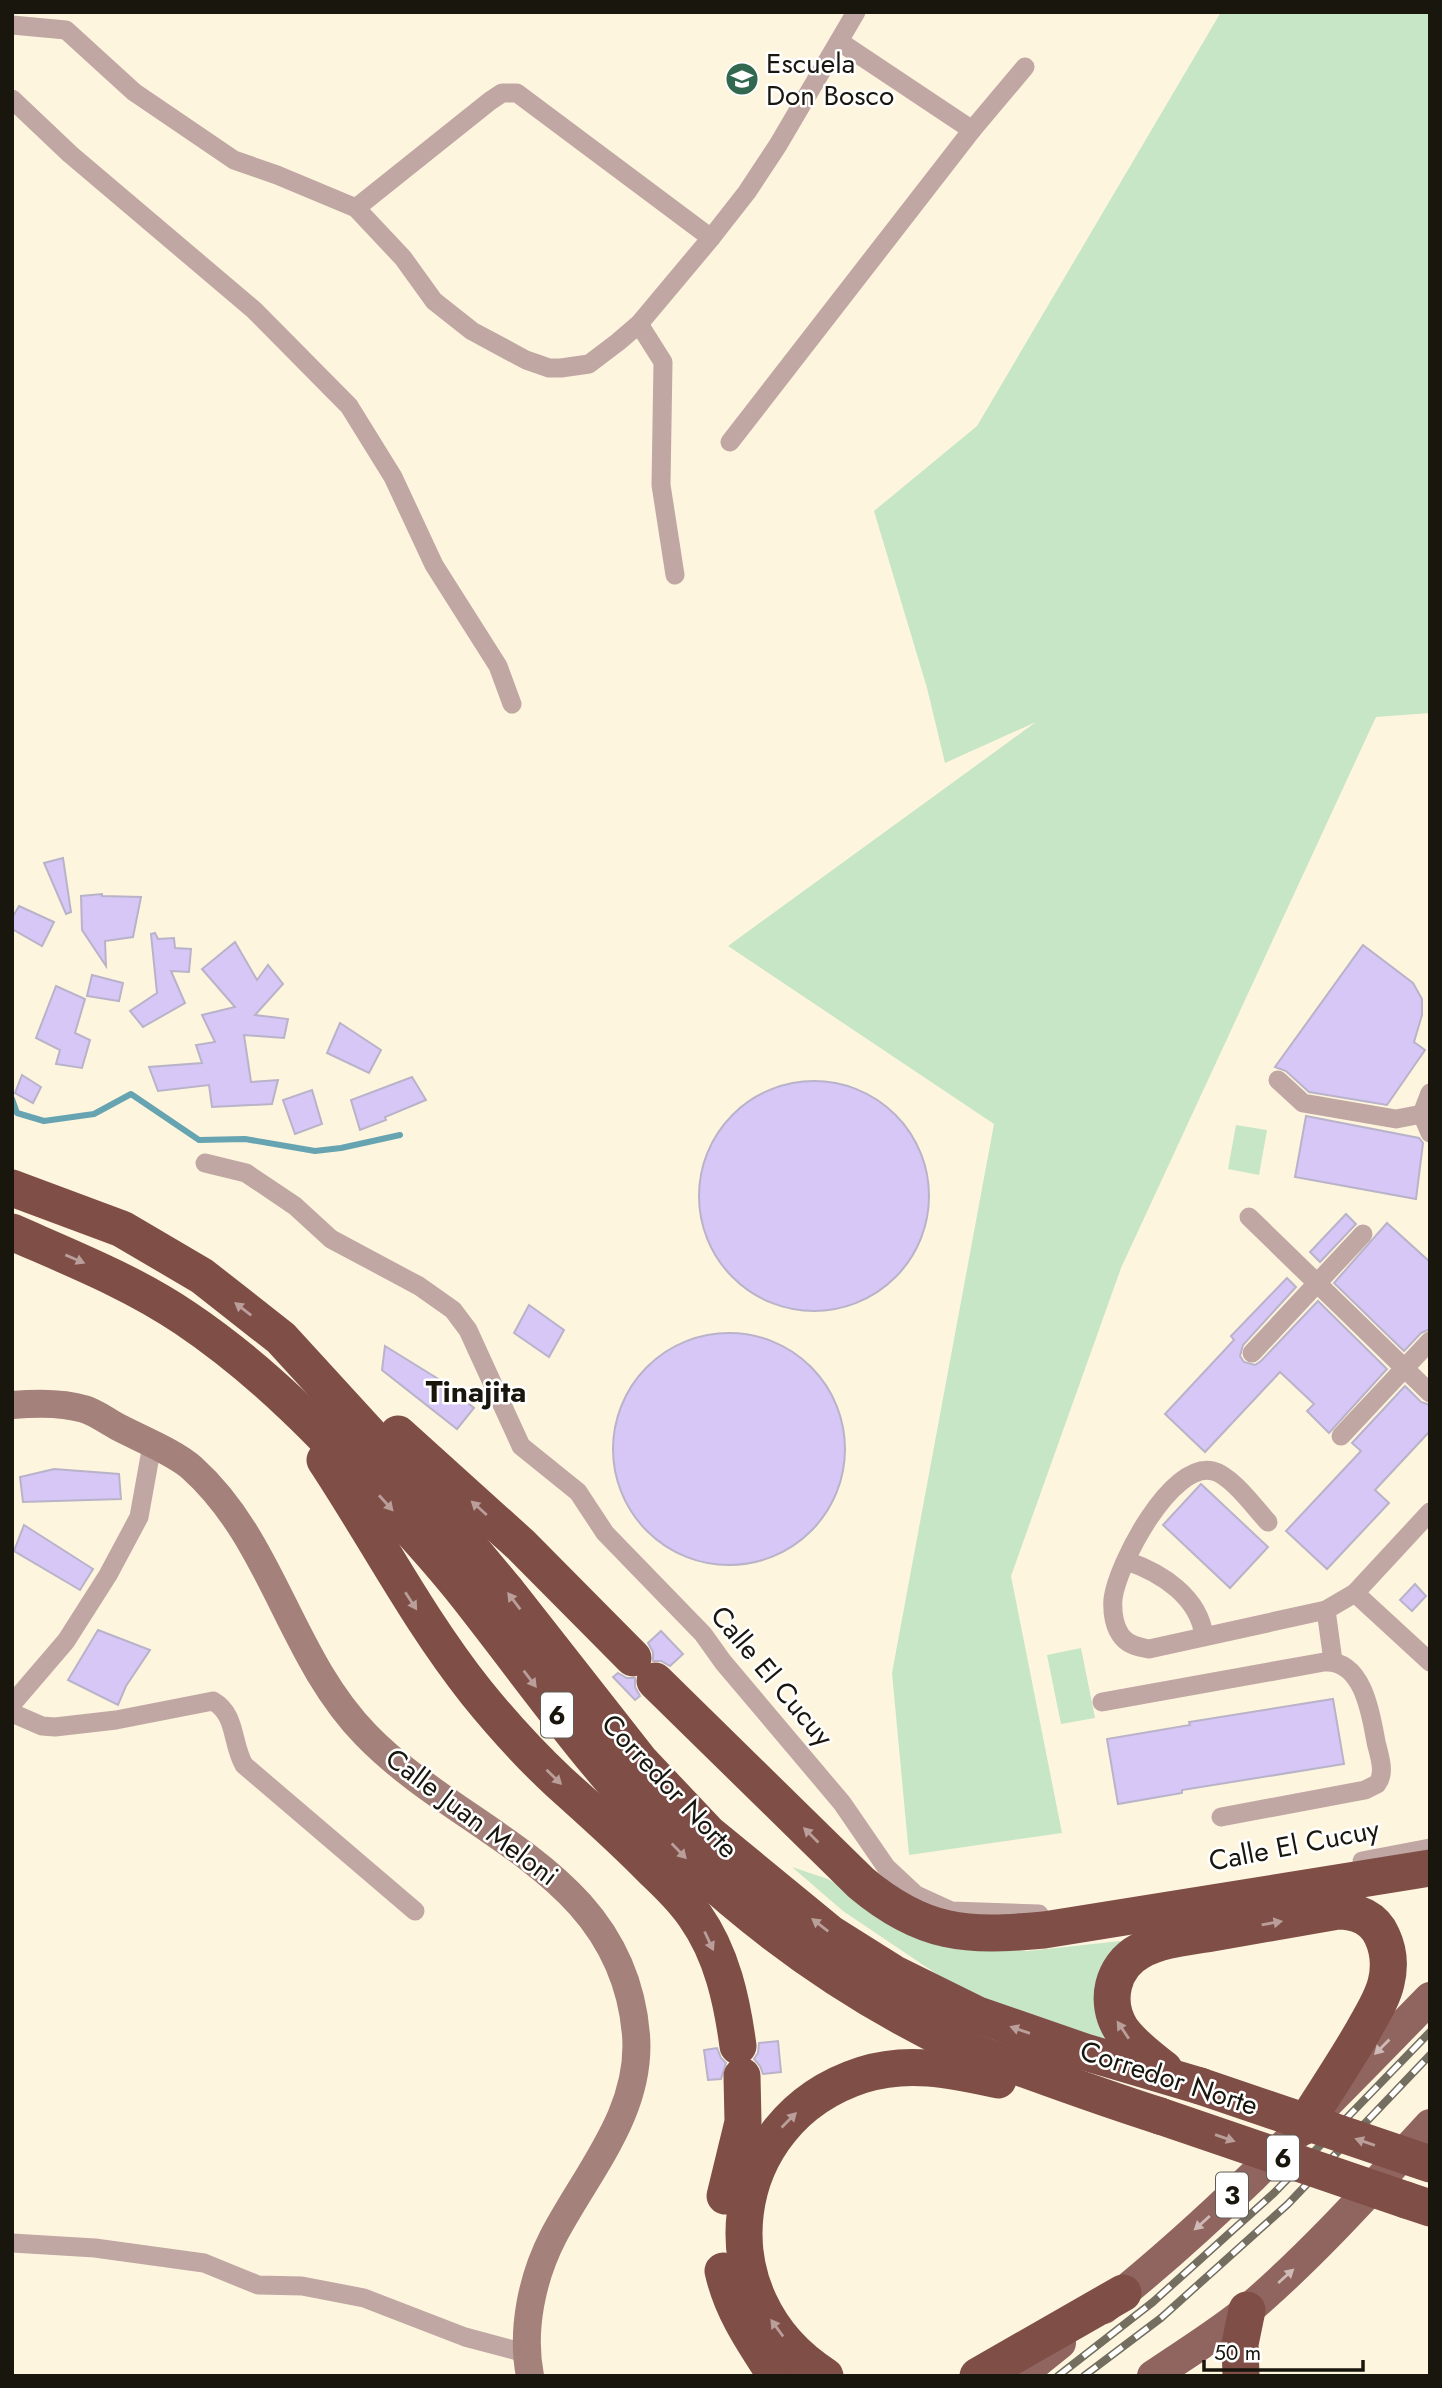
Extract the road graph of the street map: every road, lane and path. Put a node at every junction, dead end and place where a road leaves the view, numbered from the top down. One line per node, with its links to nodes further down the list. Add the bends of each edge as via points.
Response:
1 (856, 12): 3 (street)
2 (12, 25): 7 (street, via 66,30 134,92 234,160)
3 (839, 42): 6 (street); 8 (street, via 772,154)
4 (1025, 67): 6 (street)
5 (12, 99): 12 (street, via 254,310 349,406 393,477 434,565 498,666)
6 (972, 130): 10 (street)
7 (356, 208): 8 (street, via 490,101 502,93 517,93); 9 (street, via 403,258 434,301 472,331 526,360 549,368 589,364)
8 (711, 238): 9 (street)
9 (639, 324): 11 (street, via 663,362 661,485)
10 (730, 442)
11 (676, 575)
12 (512, 704)
13 (1278, 1080): 15 (street, via 1303,1103 1396,1119)
14 (1430, 1093): 15 (street)
15 (1422, 1114): 16 (street)
16 (1430, 1133)
17 (205, 1163): 44 (street, Calle El Cucuy, via 246,1173 295,1206 331,1239 419,1286 453,1310 468,1330 521,1446 578,1492 606,1533 703,1634 842,1803 886,1867 916,1895 951,1911 1063,1913)
18 (12, 1188): 23 (highway, Corredor Norte / 6, one-way to 18, via 202,1276 122,1228)
19 (1249, 1217): 22 (street)
20 (12, 1232): 27 (highway, Corredor Norte / 6, one-way to 27, via 98,1269 184,1317)
21 (1363, 1234): 22 (street)
22 (1317, 1283): 25 (street); 26 (street)
23 (281, 1338): 45 (highway, one-way to 23, via 1044,1930 988,1934 949,1930 908,1916 861,1883 521,1545 404,1439); 48 (highway, Corredor Norte / 6, one-way to 23, via 978,2015 893,1973 831,1934 767,1884 708,1833 640,1761 444,1516)
24 (1430, 1341): 26 (street)
25 (1252, 1353)
26 (1405, 1368): 28 (street); 30 (street)
27 (267, 1380): 49 (highway, Corredor Norte / 6, one-way to 49, via 347,1458 417,1536 614,1782 687,1860 746,1911 879,2006 961,2047); 58 (highway, one-way to 58, via 326,1461 435,1638 477,1693 556,1779 672,1888 707,1935 730,1997 743,2122 720,2225 723,2271 734,2307)
28 (1430, 1392)
29 (12, 1405): 31 (main road, Calle Juan Meloni, via 84,1409)
30 (1341, 1436)
31 (152, 1445): 41 (street, via 139,1517 66,1642); 57 (main road, Calle Juan Meloni, via 190,1465 222,1498 250,1539 329,1689 366,1735 420,1782 525,1855 573,1895 608,1940 628,1991 636,2036 632,2089 615,2132 548,2248 527,2327)
32 (1430, 1512): 35 (street)
33 (1268, 1522): 34 (street, via 1223,1475 1197,1471 1157,1504)
34 (1127, 1561): 37 (street, via 1176,1588 1198,1613); 37 (street, via 1113,1596 1116,1626 1124,1639 1149,1649)
35 (1354, 1592): 36 (street); 39 (street)
36 (1325, 1610): 37 (street); 38 (street)
37 (1204, 1636)
38 (1333, 1661): 40 (street); 43 (street, via 1352,1674 1368,1702 1381,1780 1365,1790)
39 (1430, 1662)
40 (1102, 1702)
41 (12, 1704)
42 (12, 1713): 46 (street, via 55,1727 213,1701 229,1713 244,1765)
43 (1221, 1817)
44 (1430, 1848)
45 (1430, 1868)
46 (415, 1911)
47 (1430, 1998): 51 (main road, 3, one-way to 51)
48 (1186, 2081): 51 (highway, one-way to 51, via 1129,2039 1117,2021 1112,1999 1116,1978 1134,1955 1165,1942 1354,1912 1372,1922 1383,1938 1386,1985); 52 (highway, Corredor Norte / 6, one-way to 48, bridge)
49 (1148, 2112): 53 (highway, Corredor Norte / 6, one-way to 53, bridge); 59 (highway, one-way to 49, via 789,2345 764,2310 750,2277 744,2246 748,2194 759,2161 778,2131 803,2107 864,2075 925,2067)
50 (1430, 2125): 56 (main road, one-way to 50, via 1350,2213)
51 (1303, 2127): 55 (main road, 3, one-way to 55)
52 (1430, 2164)
53 (1418, 2204)
54 (12, 2243): 57 (street, via 95,2248 204,2263 258,2285 302,2286 364,2298)
55 (1123, 2293): 60 (highway); 61 (main road, 3)
56 (1247, 2310): 62 (main road); 63 (highway, via 1240,2344)
57 (527, 2364)
58 (776, 2376)
59 (825, 2376)
60 (978, 2376)
61 (1019, 2376)
62 (1153, 2376)
63 (1241, 2376)

